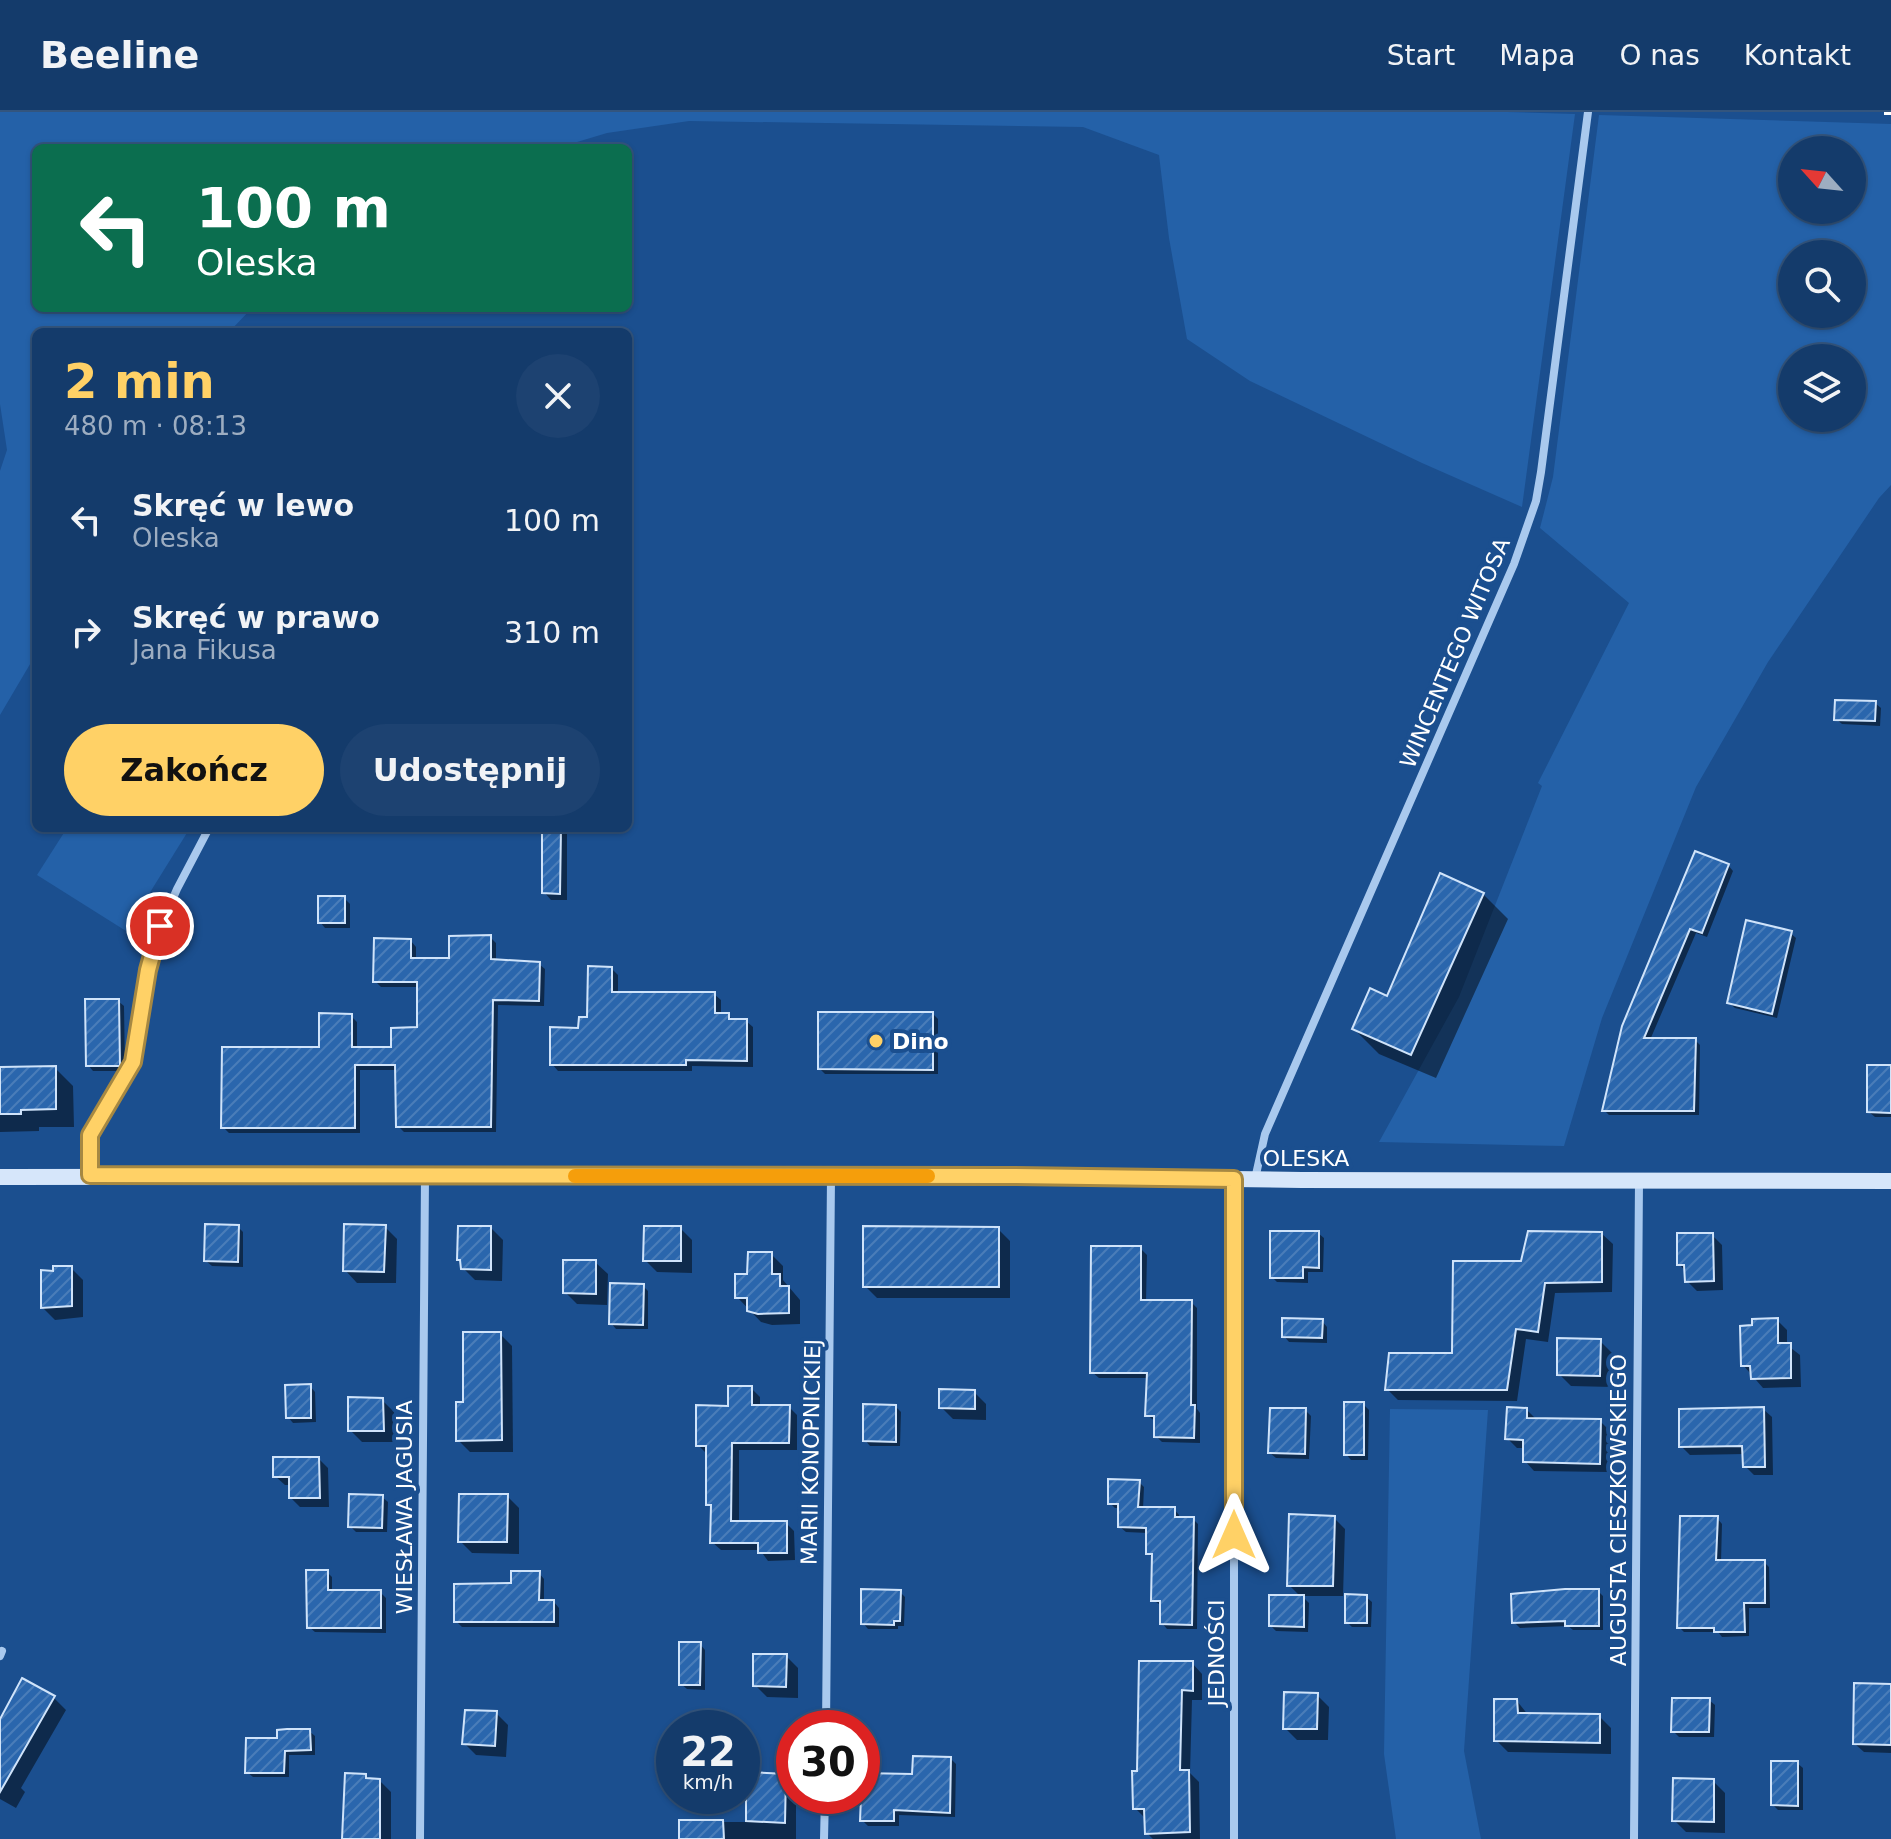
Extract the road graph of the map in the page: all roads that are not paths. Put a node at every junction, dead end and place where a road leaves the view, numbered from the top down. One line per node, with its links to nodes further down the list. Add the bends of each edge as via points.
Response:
1 (1588, 112): 8 (street, WINCENTEGO WITOSA, via 1536,501 1514,564 1265,1134)
2 (207, 832): 3 (street, via 155,940 133,1062 90,1135)
3 (90, 1175): 4 (street, OLESKA); 5 (street, OLESKA)
4 (425, 1175): 6 (street, OLESKA); 13 (street, WIESŁAWA JAGUSIA)
5 (0, 1177)
6 (831, 1177): 7 (street, OLESKA); 11 (street, MARII KONOPNICKIEJ)
7 (1234, 1179): 8 (street, OLESKA); 15 (street, JEDNOŚCI)
8 (1255, 1179): 9 (street, OLESKA)
9 (1639, 1181): 10 (street, OLESKA); 16 (street, AUGUSTA CIESZKOWSKIEGO)
10 (1891, 1181)
11 (826, 1710)
12 (825, 1814): 14 (street)
13 (420, 1839)
14 (824, 1839)
15 (1234, 1839)
16 (1634, 1839)

